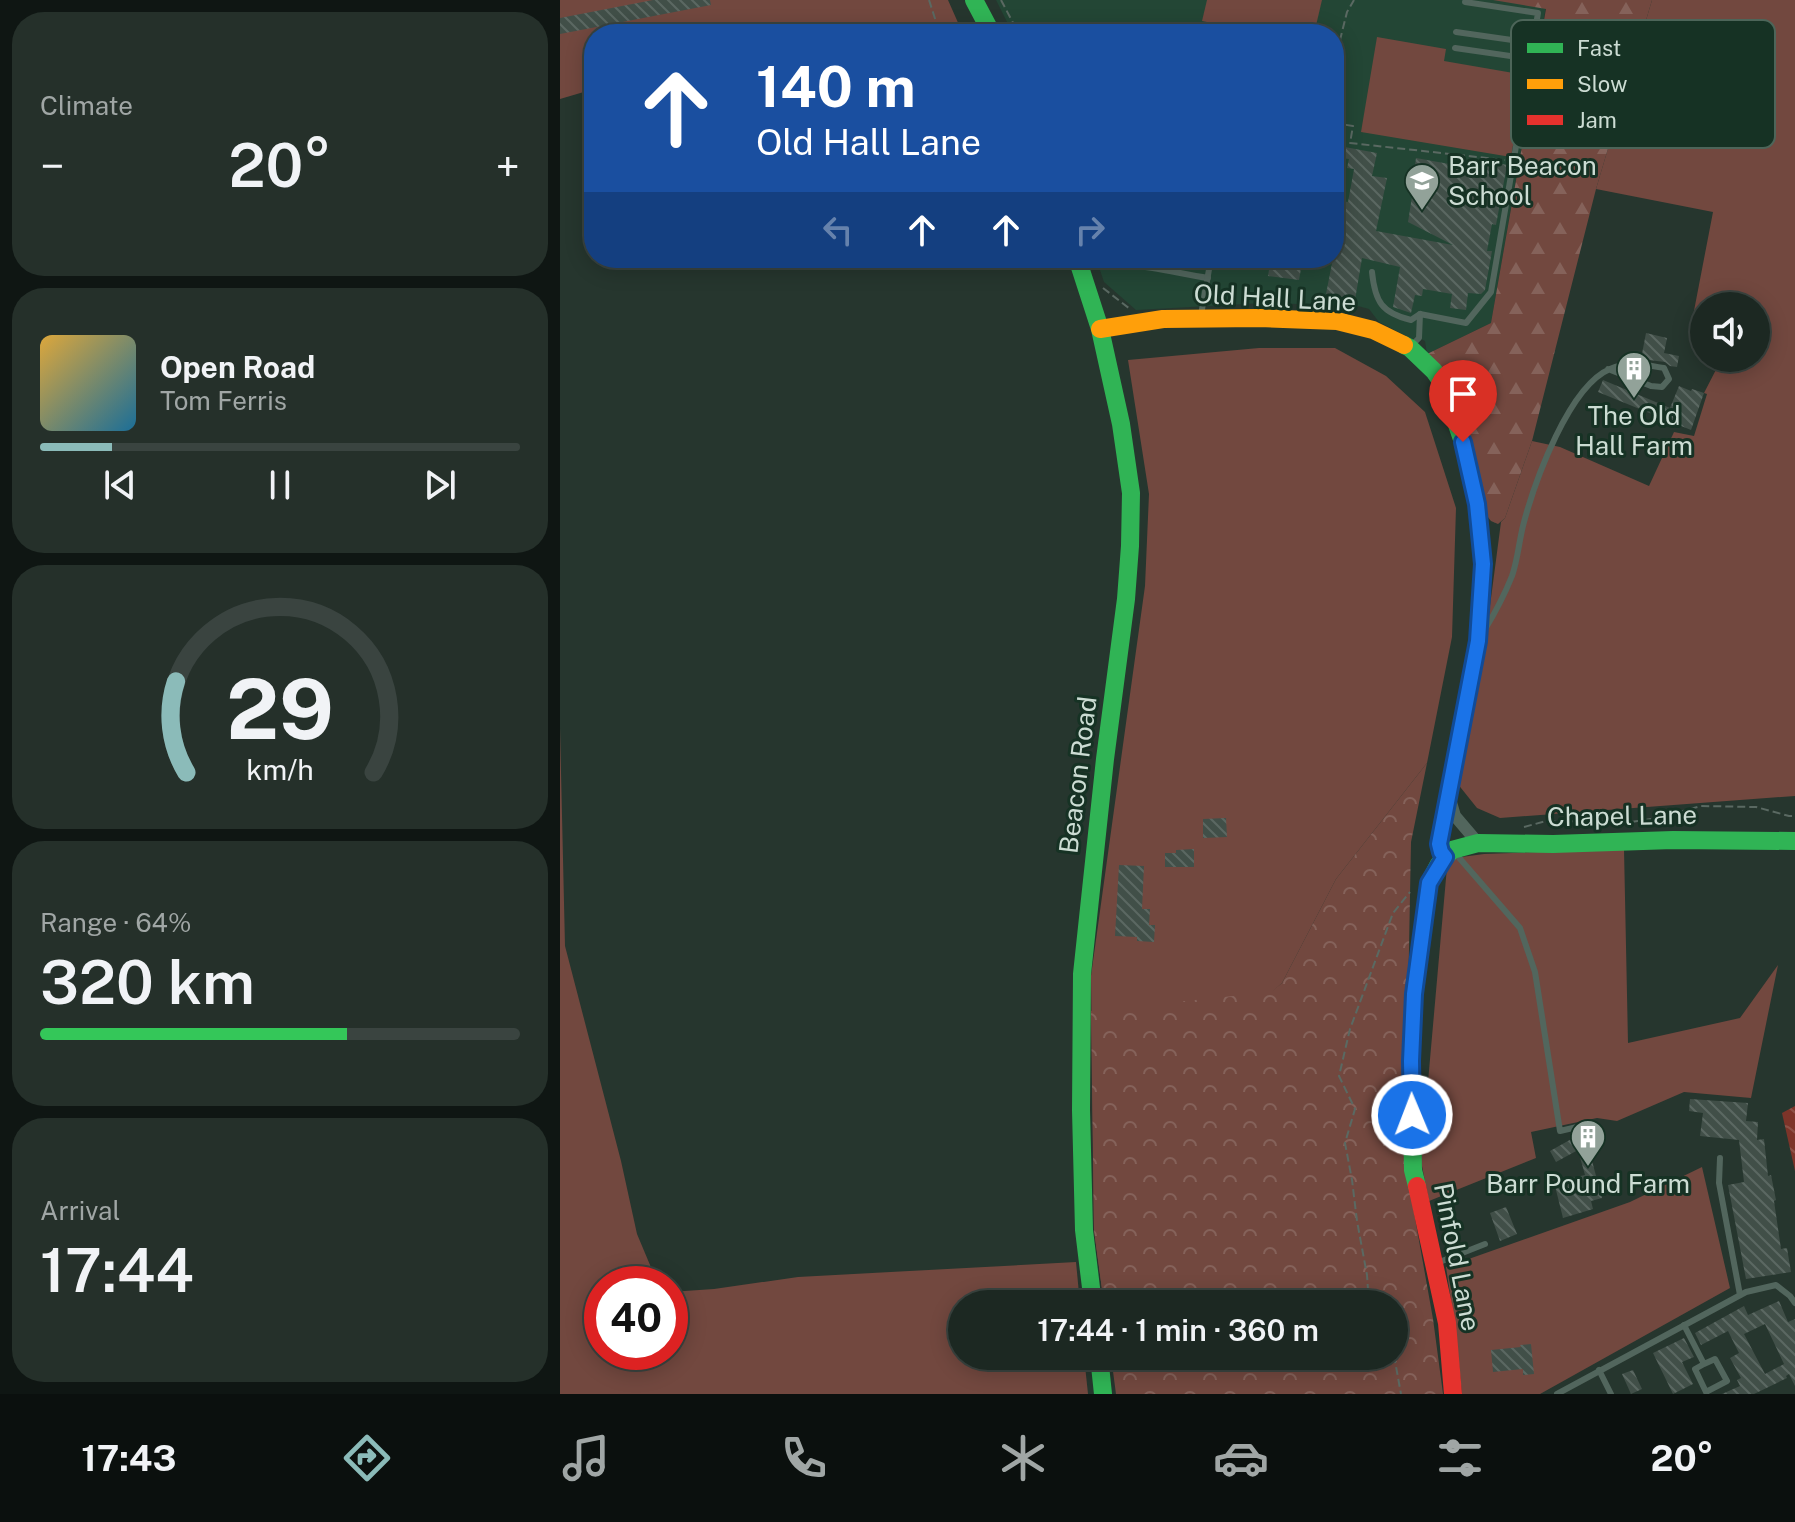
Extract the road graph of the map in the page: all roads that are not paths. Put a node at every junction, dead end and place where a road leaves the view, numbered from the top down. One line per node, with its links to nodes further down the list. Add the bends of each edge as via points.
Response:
1 (974, 0): 4 (street)
2 (1465, 2): 3 (lane, via 1538,13)
3 (1537, 20)
4 (987, 24)
5 (1456, 32): 6 (lane)
6 (1511, 40)
7 (1455, 48): 8 (lane)
8 (1511, 56)
9 (1516, 148): 15 (lane, via 1491,292 1466,323)
10 (1086, 268): 17 (street, Beacon Road)
11 (1143, 268): 14 (lane)
12 (1210, 268): 14 (lane)
13 (1372, 272): 15 (lane, via 1384,309 1411,320)
14 (1208, 278): 16 (lane)
15 (1420, 314): 18 (lane, via 1419,338)
16 (1201, 319): 17 (street, Old Hall Lane); 18 (street, Old Hall Lane, via 1337,321 1373,330)
17 (1100, 329): 29 (street, Beacon Road, via 1131,493 1126,599 1082,974 1084,1230)
18 (1410, 348): 20 (street, Old Hall Lane, via 1443,384 1477,504 1483,564)
19 (1608, 369): 19 (lane, via 1628,363 1664,368 1669,379 1662,387 1651,386); 20 (lane, via 1580,393 1555,439 1525,520 1513,573)
20 (1478, 641): 21 (street, Old Hall Lane)
21 (1448, 792): 23 (street, via 1455,816); 24 (street, Old Hall Lane, via 1439,844 1441,852)
22 (1795, 841): 23 (street, Chapel Lane)
23 (1478, 843): 24 (street, Chapel Lane)
24 (1449, 854): 25 (lane, via 1520,928 1535,972 1560,1131); 28 (street, Pinfold Lane, via 1429,883 1414,994 1411,1076 1413,1170)
25 (1590, 1124)
26 (1720, 1158): 30 (lane, via 1719,1183)
27 (1485, 1244): 28 (lane)
28 (1435, 1263): 37 (street, Pinfold Lane)
29 (1091, 1290)
30 (1740, 1295): 31 (lane, via 1776,1285); 32 (lane)
31 (1795, 1303)
32 (1684, 1325): 33 (lane); 35 (lane)
33 (1704, 1364): 33 (lane, via 1715,1359 1727,1381 1706,1392 1695,1369)
34 (1100, 1370): 36 (street)
35 (1599, 1370): 38 (lane); 39 (lane)
36 (1103, 1394)
37 (1453, 1394)
38 (1557, 1394)
39 (1611, 1394)

